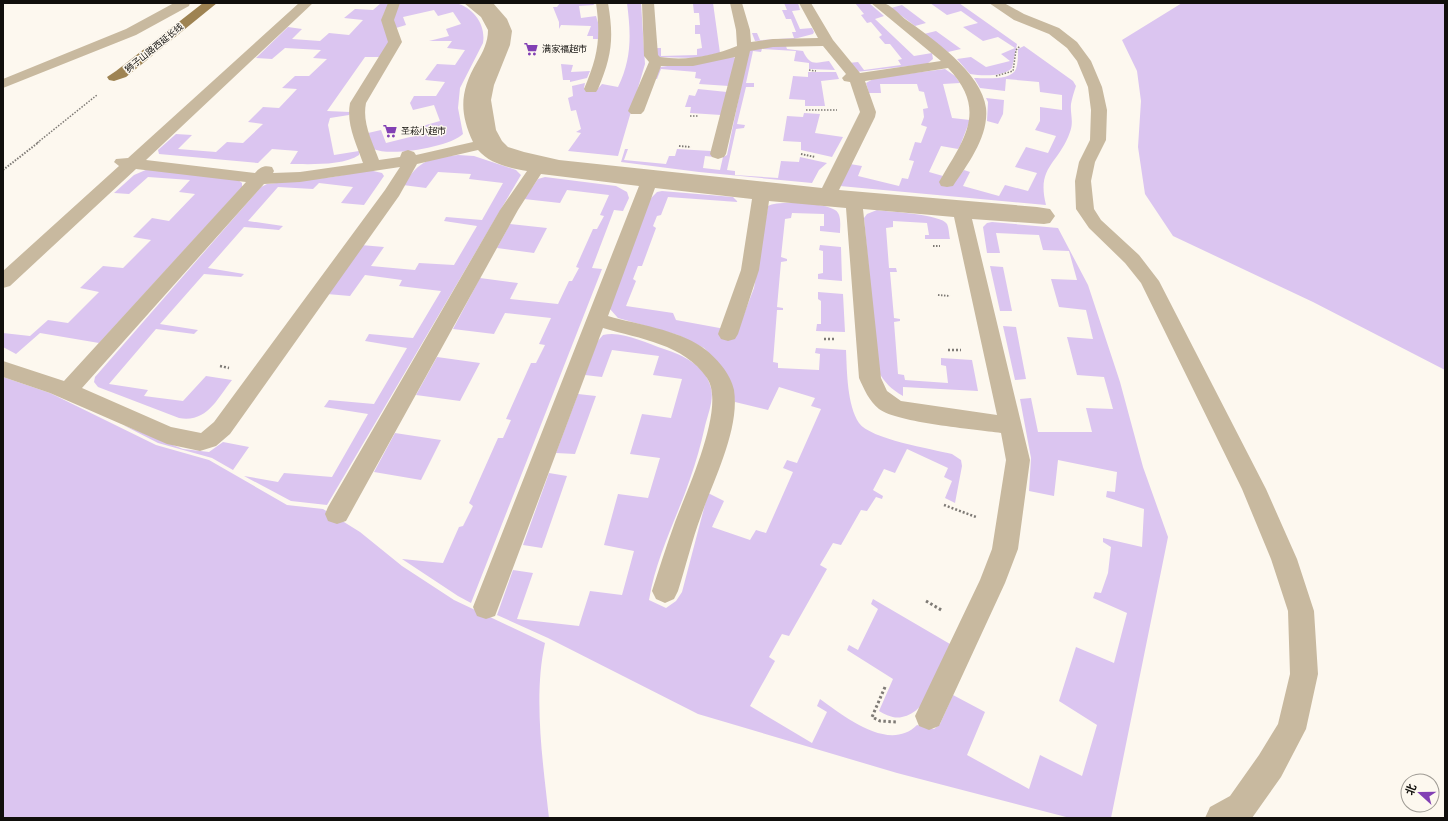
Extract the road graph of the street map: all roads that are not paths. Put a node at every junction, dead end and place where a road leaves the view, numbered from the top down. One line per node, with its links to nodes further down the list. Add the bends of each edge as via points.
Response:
1 (184, 3): 21 (street, via 131,32)
2 (205, 3): 3 (main road, 狮子山路西延长线, via 114,74 114,77)
3 (211, 3)
4 (296, 3): 26 (street)
5 (307, 3): 26 (street)
6 (394, 3): 28 (street, via 387,20 395,42 356,108 357,122)
7 (470, 3): 24 (street, via 482,11 495,30 493,44 471,92 470,104)
8 (486, 3): 24 (street, via 505,29 503,44 483,102)
9 (602, 3): 22 (street, via 606,28 601,65)
10 (648, 3): 18 (street, via 651,56)
11 (736, 3): 17 (street, via 743,30)
12 (801, 3): 16 (street)
13 (805, 3): 16 (street)
14 (877, 3): 19 (street)
15 (995, 3): 49 (street, via 1019,17 1054,31 1072,45 1084,61 1095,87 1099,110 1098,140 1087,162 1084,182 1085,209 1095,224 1132,259 1149,281 1254,489 1284,559 1301,611 1304,674 1291,729 1270,766 1241,807)
16 (825, 42): 17 (street, via 767,43); 20 (street)
17 (744, 48): 18 (street, via 706,59); 25 (street)
18 (656, 61): 23 (street)
19 (952, 63): 20 (street); 32 (street, via 964,76 977,100 979,115 970,143)
20 (853, 78): 33 (street, via 858,111 855,123 826,177); 33 (street, via 864,98 867,117)
21 (3, 84)
22 (591, 89)
23 (636, 111)
24 (487, 141): 27 (street); 29 (street, via 487,152); 33 (street, via 526,158 559,164)
25 (718, 154)
26 (131, 159): 30 (street); 37 (street); 38 (street)
27 (402, 159): 28 (street); 43 (street, via 409,166 406,172 214,436 200,442 167,435)
28 (370, 163): 30 (street, via 320,175)
29 (537, 168): 31 (street); 45 (street, via 509,210)
30 (263, 174): 43 (street)
31 (649, 182): 34 (street); 39 (street)
32 (947, 182)
33 (824, 193): 36 (street, via 1037,212 1046,216 1044,219 1037,219)
34 (761, 195): 35 (street); 40 (street, via 750,270)
35 (854, 202): 36 (street); 44 (street, via 870,378 874,390 882,400 896,408)
36 (962, 213): 44 (street)
37 (3, 269)
38 (3, 282)
39 (596, 319): 46 (street, via 675,342 689,349 710,367 723,390 714,450); 47 (street)
40 (728, 334)
41 (3, 356): 43 (street)
42 (3, 369): 43 (street)
43 (71, 387)
44 (1011, 426): 48 (street, via 1018,460 1005,549 992,583)
45 (337, 514)
46 (665, 591)
47 (486, 608)
48 (929, 716)
49 (1221, 818)

